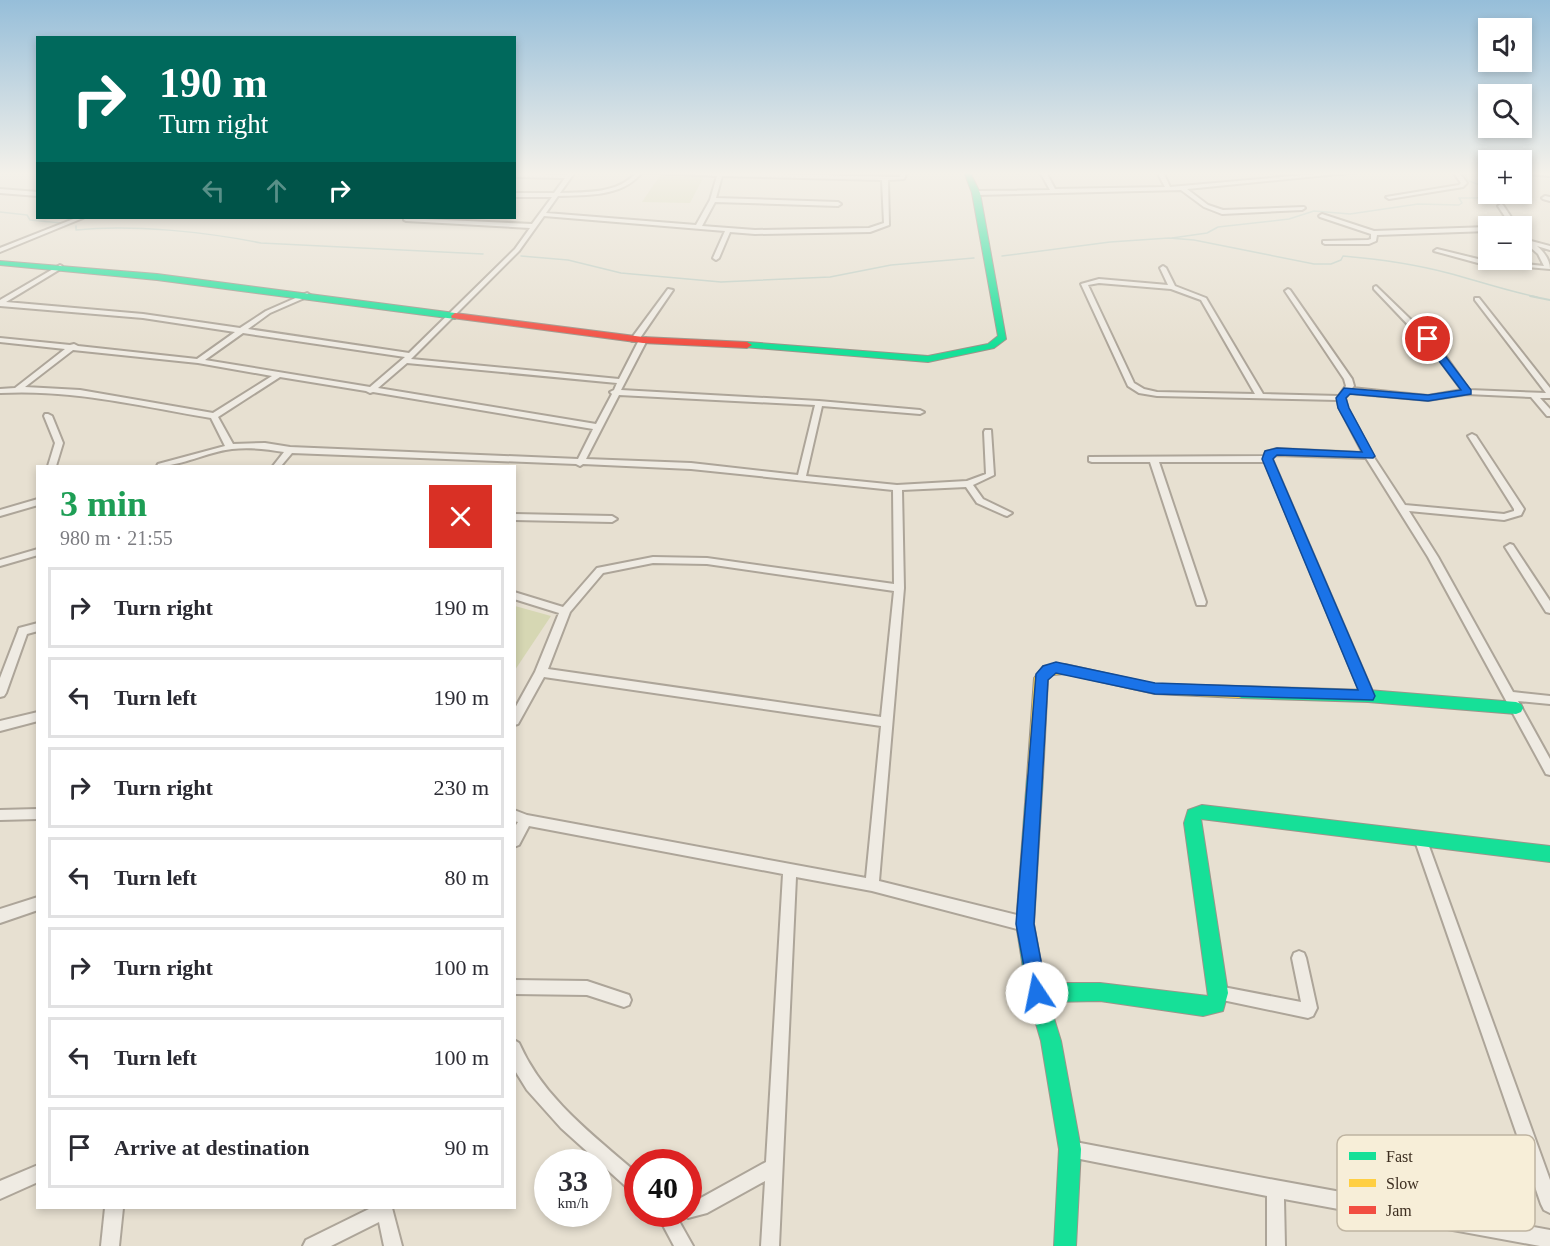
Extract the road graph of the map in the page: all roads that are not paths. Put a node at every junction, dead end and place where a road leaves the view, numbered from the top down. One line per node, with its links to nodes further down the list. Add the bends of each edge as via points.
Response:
1 (50, 230): 13 (street)
2 (531, 230): 28 (street, via 517,250)
3 (728, 230): 16 (street)
4 (736, 230): 5 (street)
5 (856, 230)
6 (983, 230): 31 (street, via 1003,337 991,346 928,359)
7 (1365, 230): 9 (street)
8 (1455, 230): 9 (street)
9 (1374, 233): 10 (street, via 1374,240 1369,242)
10 (1325, 242)
11 (1532, 243): 12 (street); 15 (street)
12 (1550, 248): 15 (street)
13 (0, 250)
14 (1437, 251): 20 (street, via 1478,261)
15 (1541, 253): 20 (street)
16 (716, 258)
17 (0, 263): 18 (street)
18 (60, 267): 25 (street); 27 (street)
19 (1163, 268): 21 (street)
20 (1549, 269)
21 (1172, 287): 44 (street, via 1204,299); 44 (street, via 1099,281 1084,284 1131,384 1157,394)
22 (1376, 288): 41 (street, via 1436,349)
23 (670, 290): 31 (street)
24 (1288, 291): 42 (street, via 1348,379 1350,386)
25 (307, 295): 28 (street); 29 (street, via 280,305)
26 (1477, 299): 43 (street)
27 (0, 303): 29 (street, via 143,316)
28 (448, 316): 31 (street); 33 (street)
29 (241, 330): 33 (street); 34 (street)
30 (0, 340): 32 (street)
31 (639, 340): 36 (street)
32 (74, 346): 34 (street); 37 (street)
33 (408, 358): 36 (street); 39 (street)
34 (198, 361): 35 (street)
35 (278, 375): 39 (street); 50 (street)
36 (620, 381): 40 (street)
37 (18, 389): 38 (street); 50 (street, via 100,396)
38 (0, 391)
39 (370, 391): 51 (street)
40 (615, 392): 46 (street); 51 (street)
41 (1467, 392): 42 (street, via 1428,398); 45 (street)
42 (1344, 394): 44 (street); 56 (street, via 1343,408)
43 (1550, 394): 45 (street)
44 (1260, 395)
45 (1533, 395): 48 (street)
46 (819, 403): 47 (street); 65 (street)
47 (920, 412)
48 (1550, 414)
49 (48, 416): 62 (street, via 59,443)
50 (214, 417): 54 (street)
51 (596, 427): 60 (street)
52 (988, 432): 66 (street, via 990,475)
53 (1472, 436): 69 (street, via 1520,509 1518,513 1504,517)
54 (230, 447): 55 (street); 63 (street)
55 (290, 450): 61 (street); 64 (street)
56 (1370, 456): 58 (street, via 1277,452 1269,454); 69 (street)
57 (1092, 459): 59 (street)
58 (1268, 459): 59 (street); 85 (street)
59 (1154, 460): 79 (street)
60 (580, 463): 61 (street); 65 (street, via 691,466)
61 (517, 464)
62 (52, 465)
63 (165, 465)
64 (278, 465)
65 (802, 476): 67 (street)
66 (968, 484): 67 (street); 71 (street, via 980,501)
67 (897, 488): 77 (street)
68 (36, 503): 70 (street)
69 (1402, 508): 87 (street)
70 (0, 513)
71 (1007, 513)
72 (516, 517): 73 (street)
73 (612, 519)
74 (1510, 547): 80 (street)
75 (36, 553): 76 (street)
76 (0, 563)
77 (899, 588): 81 (street, via 706,561 653,560 600,570); 90 (street)
78 (516, 596): 81 (street)
79 (1201, 602)
80 (1550, 609)
81 (565, 611): 83 (street)
82 (36, 628): 84 (street, via 23,631)
83 (541, 672): 88 (street); 90 (street)
84 (0, 693)
85 (1368, 696): 87 (street); 103 (street, via 1155,689 1065,669 1048,670 1041,678)
86 (1550, 700): 87 (street)
87 (1513, 702): 92 (street)
88 (516, 716)
89 (36, 717): 91 (street)
90 (886, 722): 100 (street)
91 (0, 726)
92 (1550, 770)
93 (36, 814): 94 (street)
94 (0, 815)
95 (520, 817): 96 (street); 99 (street)
96 (516, 833)
97 (1420, 838): 98 (street); 107 (street, via 1202,812 1194,815 1192,823); 110 (street)
98 (1550, 854)
99 (790, 871): 100 (street); 113 (street)
100 (872, 885): 103 (street)
101 (36, 904): 102 (street)
102 (0, 916)
103 (1025, 924): 106 (street)
104 (1299, 958): 107 (street, via 1308,1011)
105 (516, 987): 108 (street, via 587,988)
106 (1037, 993): 107 (street, via 1104,991 1203,1006 1216,1004); 111 (street, via 1051,1041)
107 (1218, 993)
108 (624, 1000)
109 (516, 1055): 114 (street, via 530,1082)
110 (1525, 1135)
111 (1070, 1149): 117 (street); 131 (street)
112 (1535, 1162): 119 (street)
113 (774, 1167): 120 (street); 130 (street)
114 (624, 1173)
115 (36, 1174): 116 (street)
116 (0, 1190)
117 (1275, 1190): 118 (street); 132 (street)
118 (1337, 1201)
119 (1550, 1204)
120 (702, 1206)
121 (114, 1209): 126 (street)
122 (384, 1209): 127 (street); 128 (street)
123 (673, 1227): 129 (street)
124 (1505, 1231): 125 (street)
125 (1550, 1239)
126 (110, 1246)
127 (312, 1246)
128 (393, 1246)
129 (684, 1246)
130 (770, 1246)
131 (1065, 1246)
132 (1276, 1246)

